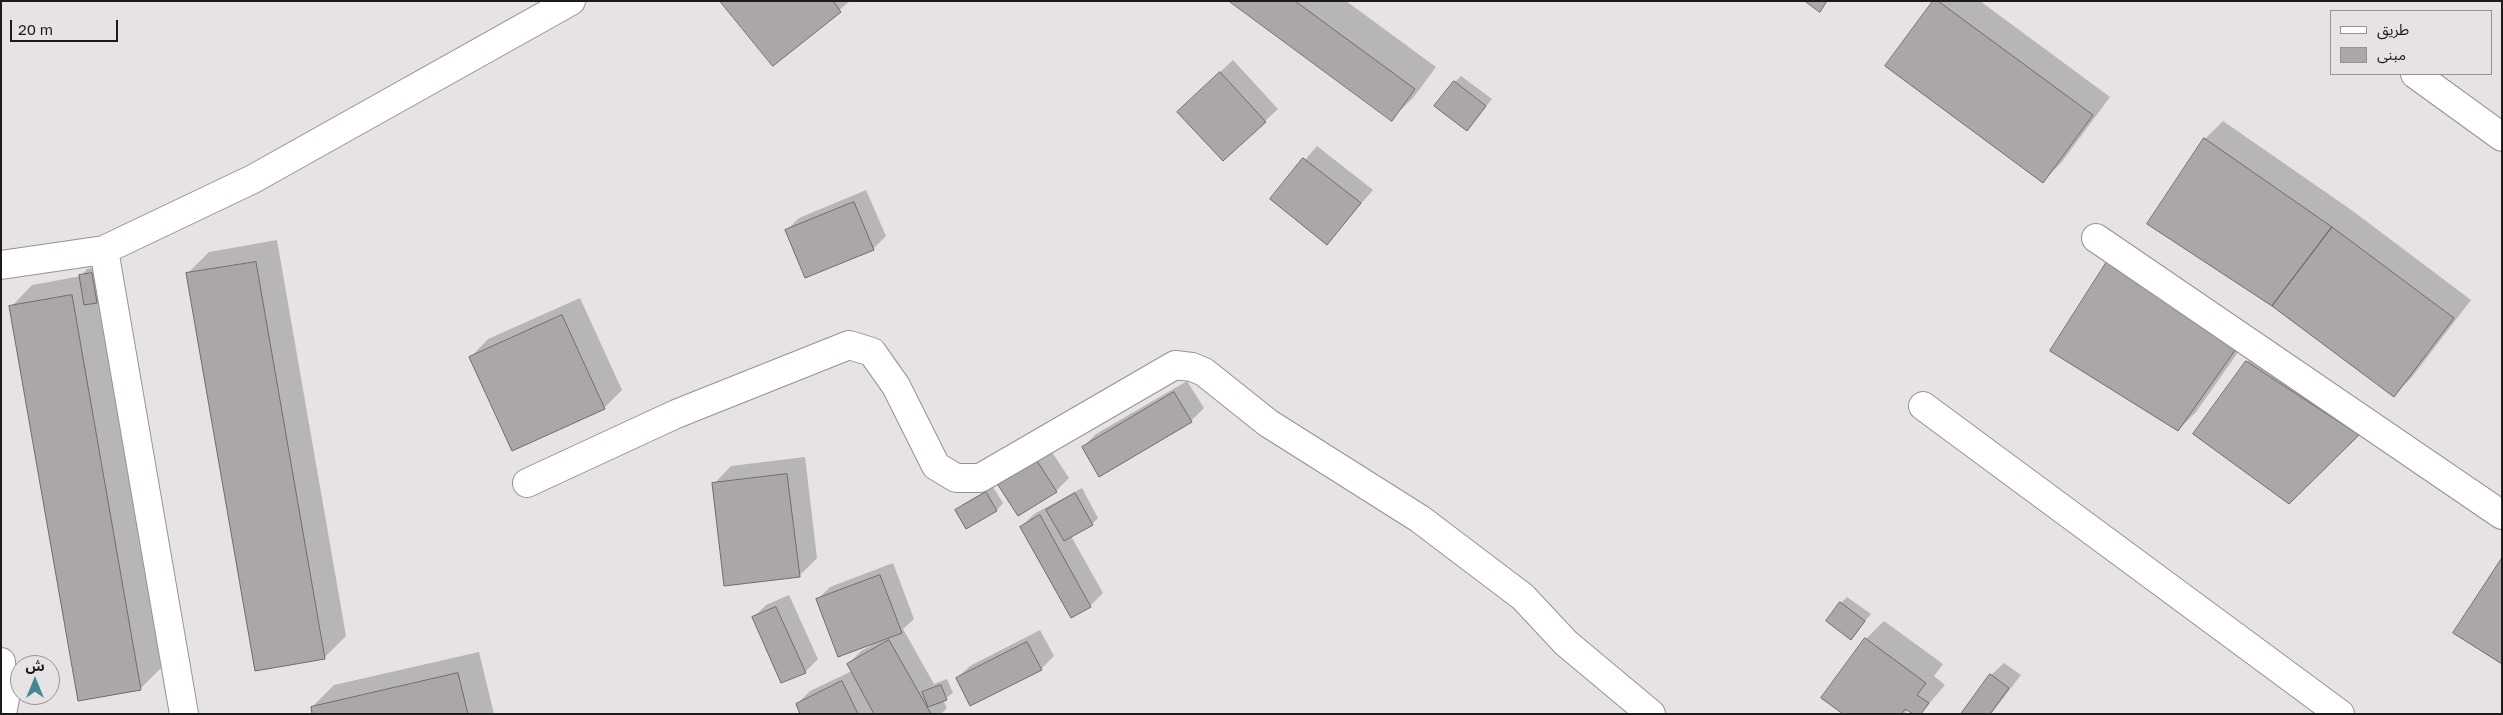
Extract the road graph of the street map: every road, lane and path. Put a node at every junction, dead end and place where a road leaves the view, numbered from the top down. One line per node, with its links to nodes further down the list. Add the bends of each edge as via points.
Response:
1 (571, 1): 5 (street, via 252,179)
2 (2416, 75): 3 (street)
3 (2502, 137)
4 (2096, 238): 9 (street)
5 (104, 250): 6 (street); 12 (street)
6 (1, 265)
7 (1923, 406): 14 (street)
8 (526, 483): 13 (street, via 676,414 848,345 872,352 896,386 936,466 956,478 980,478 1175,366 1192,367 1204,372 1268,424 1420,519 1523,597 1572,649)
9 (2502, 515)
10 (1, 662): 11 (street, via 5,698)
11 (2, 714)
12 (184, 714)
13 (1651, 714)
14 (2340, 714)

